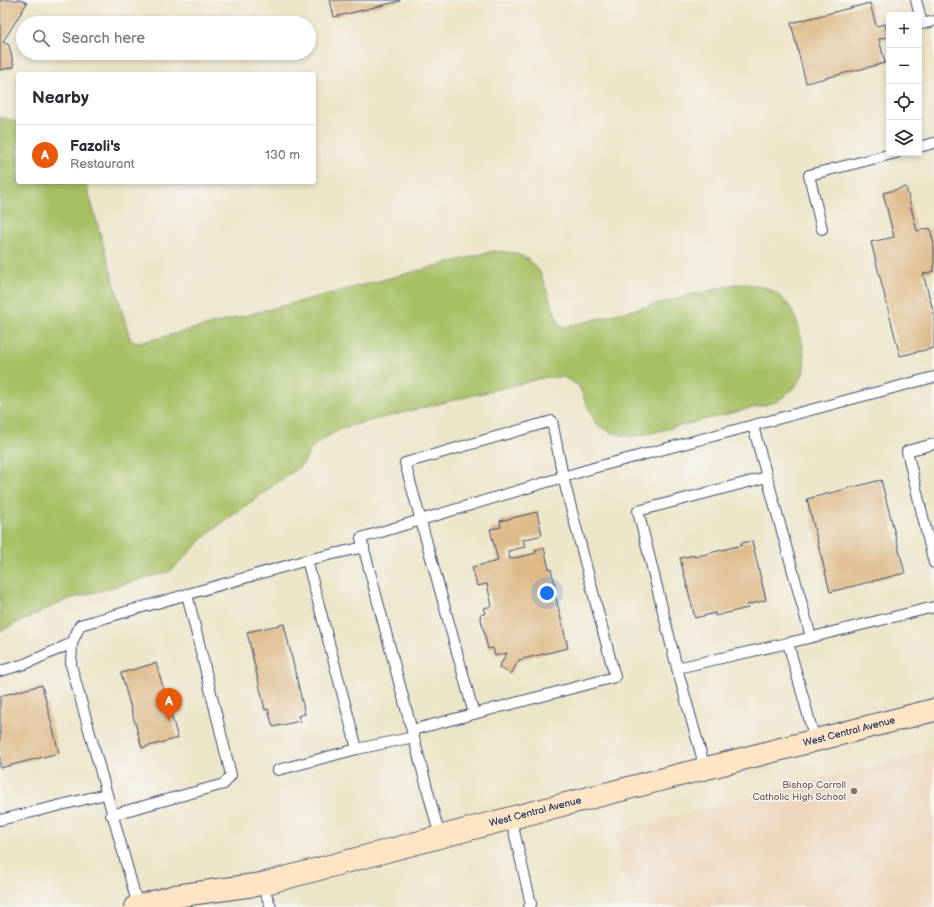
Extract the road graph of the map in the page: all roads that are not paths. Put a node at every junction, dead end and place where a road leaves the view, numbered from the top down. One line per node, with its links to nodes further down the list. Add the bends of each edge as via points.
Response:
1 (916, 0): 2 (lane, via 922,24)
2 (934, 21)
3 (934, 143): 4 (lane)
4 (922, 146)
5 (886, 156): 6 (lane, via 809,175)
6 (822, 229)
7 (934, 377): 8 (lane)
8 (753, 426): 10 (lane); 11 (lane)
9 (934, 444): 15 (lane, via 907,451)
10 (563, 477): 12 (lane); 12 (lane, via 552,421 405,463); 24 (lane, via 615,677)
11 (767, 477): 18 (lane); 21 (lane, via 638,512)
12 (420, 521): 13 (lane, via 361,538); 24 (lane)
13 (364, 547): 14 (lane); 25 (lane)
14 (307, 560): 16 (lane); 27 (lane)
15 (934, 562)
16 (187, 594): 20 (lane, via 80,625); 31 (lane, via 231,775 224,784)
17 (934, 607): 18 (lane)
18 (811, 637): 19 (lane)
19 (788, 642): 21 (lane); 26 (lane)
20 (72, 643): 22 (lane, via 25,664); 30 (lane, via 71,665)
21 (677, 668): 28 (lane)
22 (0, 671)
23 (934, 710): 26 (main road, West Central Avenue)
24 (474, 714): 25 (lane)
25 (413, 733): 27 (lane); 34 (lane)
26 (815, 740): 28 (main road, West Central Avenue)
27 (357, 750): 29 (lane)
28 (705, 768): 32 (main road, West Central Avenue)
29 (278, 770)
30 (106, 794): 31 (lane); 33 (lane)
31 (111, 815): 37 (lane)
32 (511, 818): 34 (main road, West Central Avenue); 39 (lane, via 531,904)
33 (0, 820)
34 (440, 837): 35 (main road, West Central Avenue)
35 (262, 884): 36 (main road, West Central Avenue); 38 (lane)
36 (176, 902): 37 (main road, West Central Avenue)
37 (136, 907)
38 (271, 907)
39 (529, 907)

